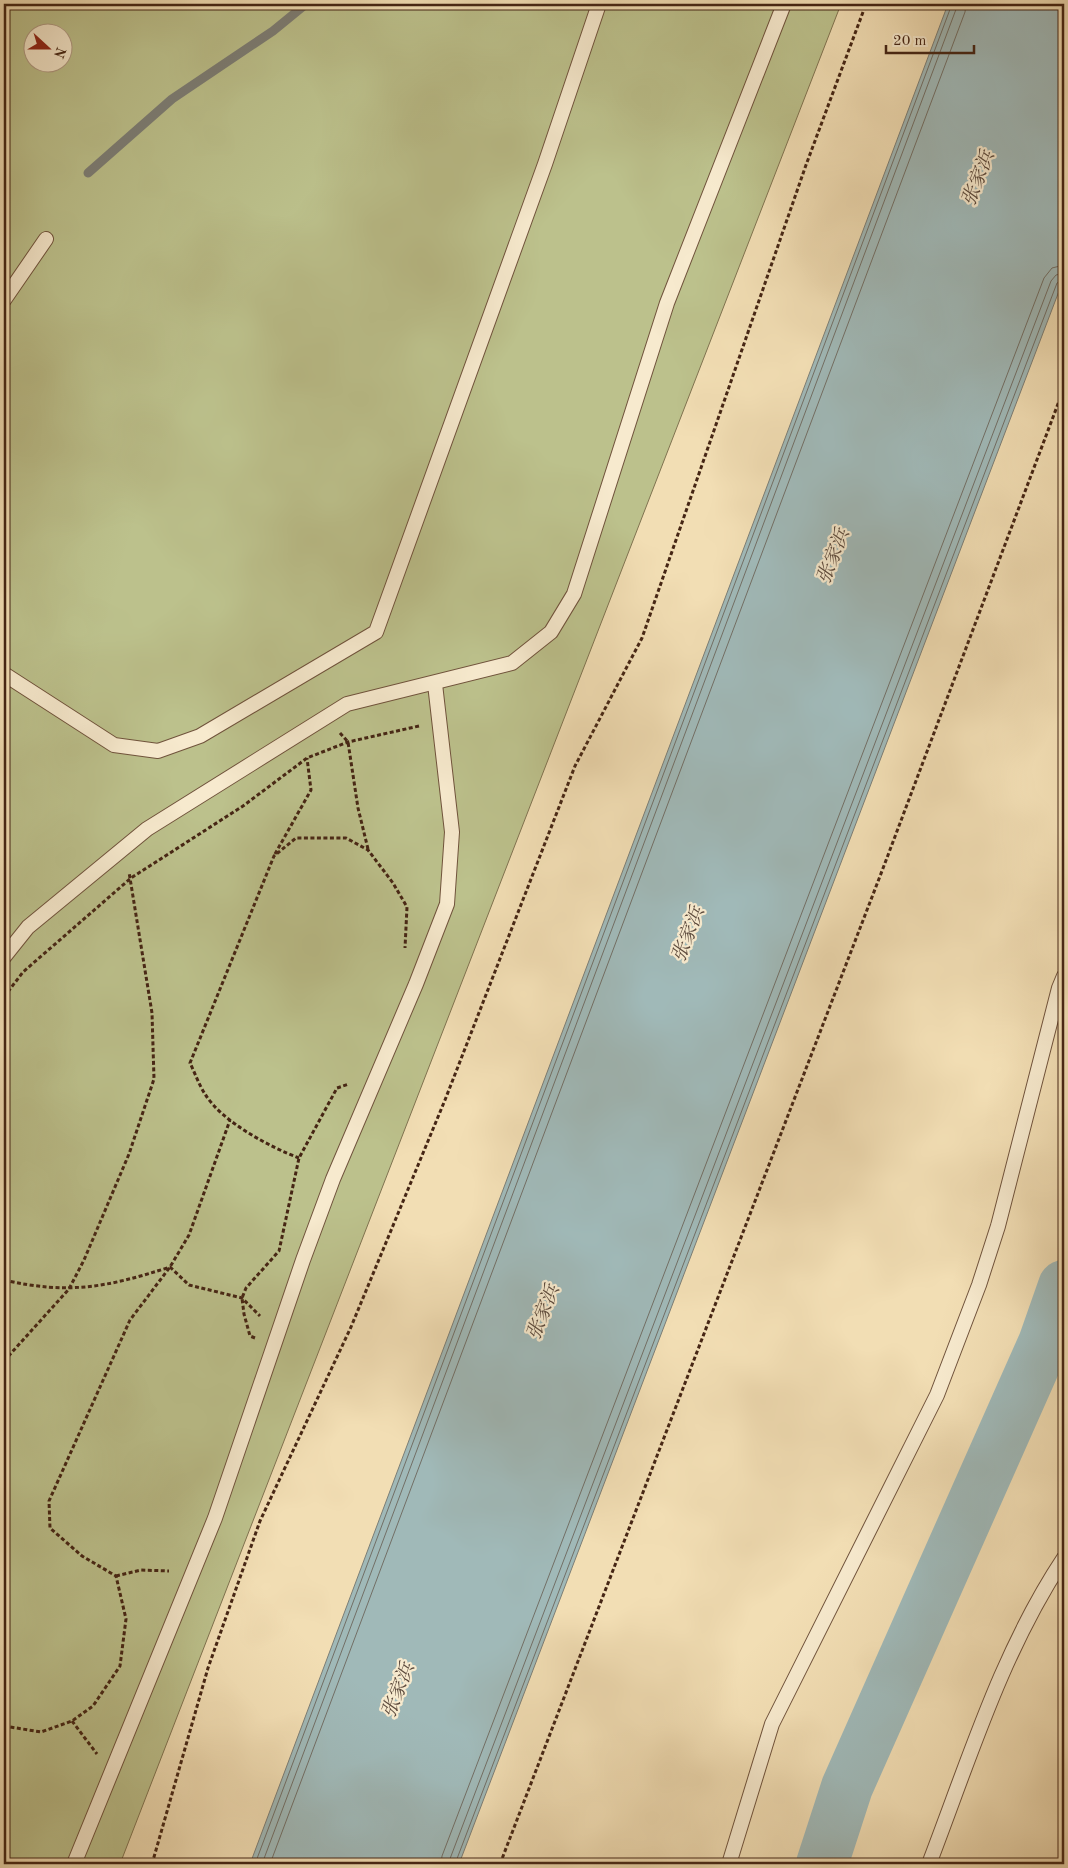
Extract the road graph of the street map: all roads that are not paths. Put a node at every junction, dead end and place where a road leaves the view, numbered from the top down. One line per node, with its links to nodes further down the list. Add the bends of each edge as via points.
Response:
1 (599, 4): 5 (lane, via 535,192 376,632 200,736 158,751 114,745)
2 (784, 4): 6 (lane, via 666,303 574,594 551,632 512,663)
3 (46, 239): 4 (lane)
4 (4, 300)
5 (4, 674)
6 (436, 684): 7 (lane, via 348,704 147,829 28,927); 10 (lane, via 452,832 447,904 313,1233 215,1518)
7 (4, 957)
8 (1064, 976): 11 (lane, via 998,1226 979,1284 937,1395 772,1724)
9 (1064, 1558): 12 (lane, via 1041,1593 1009,1657)
10 (74, 1864)
11 (729, 1864)
12 (929, 1864)

